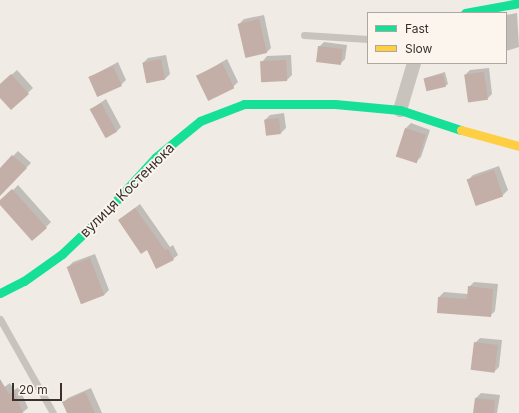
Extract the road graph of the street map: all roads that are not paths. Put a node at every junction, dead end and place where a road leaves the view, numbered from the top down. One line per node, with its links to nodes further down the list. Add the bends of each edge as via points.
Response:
1 (519, 3): 2 (street)
2 (470, 12)
3 (304, 35): 4 (lane)
4 (367, 39)
5 (414, 64): 6 (street)
6 (400, 110): 7 (street, вулиця Костенюка); 8 (street, вулиця Костенюка, via 335,104 244,104 200,120 156,157 104,214 62,254 24,281)
7 (519, 146)
8 (0, 293)
9 (0, 319): 10 (lane)
10 (53, 413)

